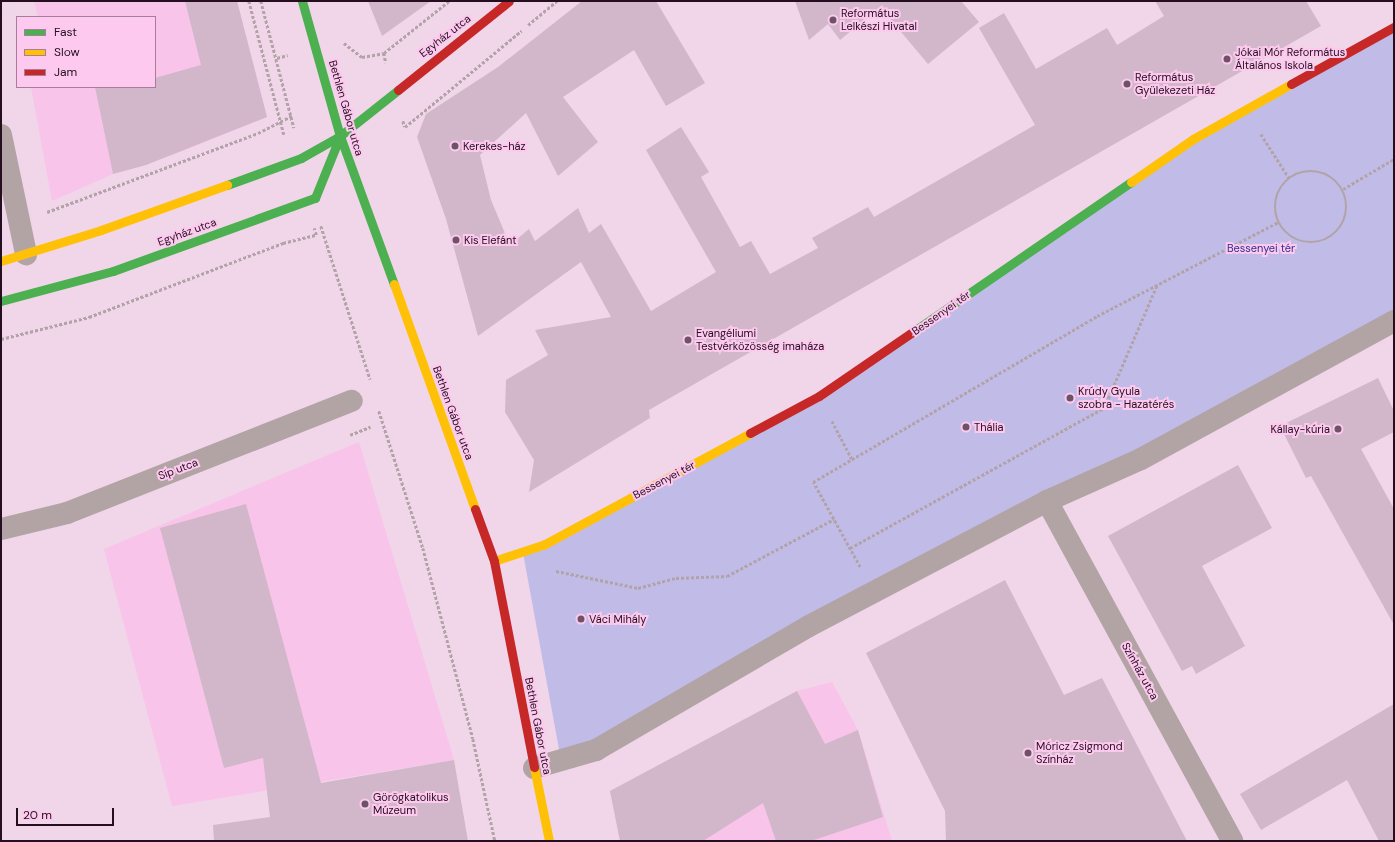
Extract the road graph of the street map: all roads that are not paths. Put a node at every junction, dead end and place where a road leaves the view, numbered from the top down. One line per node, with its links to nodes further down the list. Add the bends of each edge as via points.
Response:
1 (302, 1): 5 (street, Bethlen Gábor utca)
2 (509, 1): 5 (street, Egyház utca)
3 (1394, 27): 13 (street, Bessenyei tér, via 1193,139 819,396 545,544)
4 (1, 135): 6 (street)
5 (340, 136): 6 (street, Egyház utca, via 301,158); 8 (street, Egyház utca, via 314,198 113,271); 13 (street, Bethlen Gábor utca)
6 (26, 254): 7 (street, Egyház utca)
7 (1, 261)
8 (1, 301)
9 (1394, 321): 11 (street, via 1142,459)
10 (352, 401): 12 (street, Síp utca, via 67,513)
11 (1047, 501): 14 (street, via 756,656 596,750); 16 (street, Színház utca)
12 (1, 529)
13 (494, 561): 14 (street, Bethlen Gábor utca)
14 (534, 768): 15 (street, Bethlen Gábor utca)
15 (549, 841)
16 (1232, 841)

